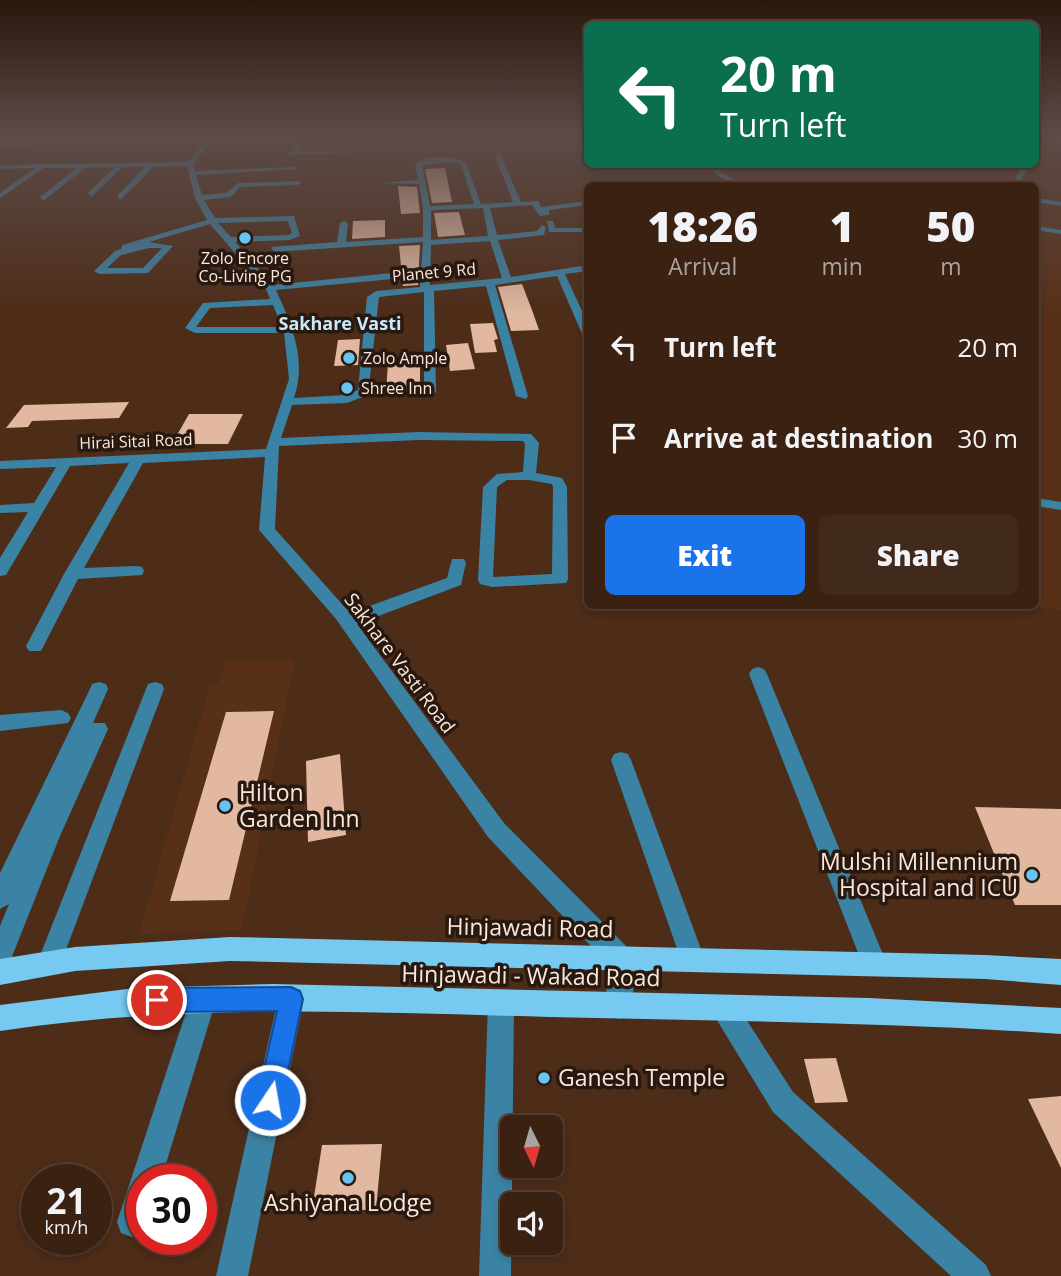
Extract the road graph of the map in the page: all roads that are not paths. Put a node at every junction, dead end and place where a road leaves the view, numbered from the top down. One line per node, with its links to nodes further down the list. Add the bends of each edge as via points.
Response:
1 (46, 197): 7 (street)
2 (213, 197): 6 (street)
3 (424, 197): 13 (street)
4 (478, 197): 12 (street)
5 (515, 197): 9 (street)
6 (199, 198): 14 (street, Sakhare Vasti Road)
7 (43, 199)
8 (1039, 200): 11 (street)
9 (518, 204): 10 (street, via 535,203 543,214 544,208); 12 (street)
10 (584, 204)
11 (1061, 204)
12 (482, 206): 13 (street); 19 (street)
13 (427, 208): 20 (street)
14 (212, 222): 22 (street, Sakhare Vasti Road); 22 (street, via 291,218 296,226 297,234 290,237); 23 (street)
15 (344, 223): 21 (street)
16 (1039, 228): 18 (street)
17 (584, 230): 19 (street, via 552,230 546,225 541,233)
18 (1061, 232)
19 (493, 238): 20 (street); 28 (street)
20 (427, 241): 21 (street); 30 (street)
21 (341, 245): 24 (street)
22 (239, 248): 31 (street, Sakhare Vasti Road)
23 (126, 250): 23 (street, via 99,271 145,271 169,246)
24 (264, 250)
25 (584, 269): 26 (street, Planet 9 Rd)
26 (560, 273): 28 (street, Planet 9 Rd); 32 (street)
27 (393, 276): 31 (street)
28 (507, 280): 29 (street, Planet 9 Rd)
29 (490, 283): 30 (street, Planet 9 Rd); 35 (street)
30 (427, 288): 34 (street); 36 (street, Planet 9 Rd, via 373,296 364,392 347,399)
31 (273, 295): 33 (street, Sakhare Vasti Road); 33 (street, via 207,305 190,328)
32 (584, 327)
33 (289, 330): 36 (street, Sakhare Vasti Road, via 295,379)
34 (430, 392)
35 (522, 396)
36 (288, 402): 37 (street, Sakhare Vasti Road)
37 (273, 448): 38 (street, Hirai Sitai Road); 41 (street, Hirai Sitai Road, via 419,436 526,437 532,443); 50 (street, Sakhare Vasti Road, via 267,530)
38 (138, 459): 39 (street, Hirai Sitai Road); 49 (street)
39 (65, 461): 40 (street, Hirai Sitai Road); 44 (street)
40 (0, 465)
41 (529, 476): 41 (street, via 557,481 560,488 560,579 486,580 490,487 505,476)
42 (1039, 502): 43 (street)
43 (1061, 506)
44 (37, 507): 45 (street); 48 (street)
45 (0, 509)
46 (458, 563): 50 (street, via 456,581)
47 (136, 571): 49 (street)
48 (0, 572)
49 (72, 574): 51 (street)
50 (347, 621): 61 (street, Sakhare Vasti Road, via 496,830)
51 (35, 646)
52 (758, 674): 64 (street)
53 (99, 689): 59 (street)
54 (155, 689): 63 (street)
55 (61, 718): 56 (street)
56 (0, 723)
57 (98, 729): 60 (street)
58 (621, 760): 62 (street)
59 (0, 898)
60 (0, 955)
61 (620, 958): 62 (main road, Hinjawadi Road); 63 (main road, Hinjawadi Road, via 230,949); 70 (street)
62 (693, 960): 64 (main road, Hinjawadi Road)
63 (49, 963): 65 (main road, Hinjawadi Road)
64 (875, 964): 66 (main road, Hinjawadi Road)
65 (0, 972)
66 (1061, 972)
67 (291, 999): 68 (main road, Hinjawadi - Wakad Road); 69 (main road, Hinjawadi - Wakad Road); 75 (street)
68 (203, 1000): 72 (main road, Hinjawadi - Wakad Road, via 86,1004); 74 (street)
69 (500, 1003): 70 (main road, Hinjawadi - Wakad Road); 76 (street)
70 (619, 1006): 71 (main road, Hinjawadi - Wakad Road)
71 (723, 1008): 73 (main road, Hinjawadi - Wakad Road); 77 (street, via 783,1102)
72 (0, 1018)
73 (1061, 1021)
74 (151, 1164)
75 (232, 1276)
76 (495, 1276)
77 (975, 1276)

